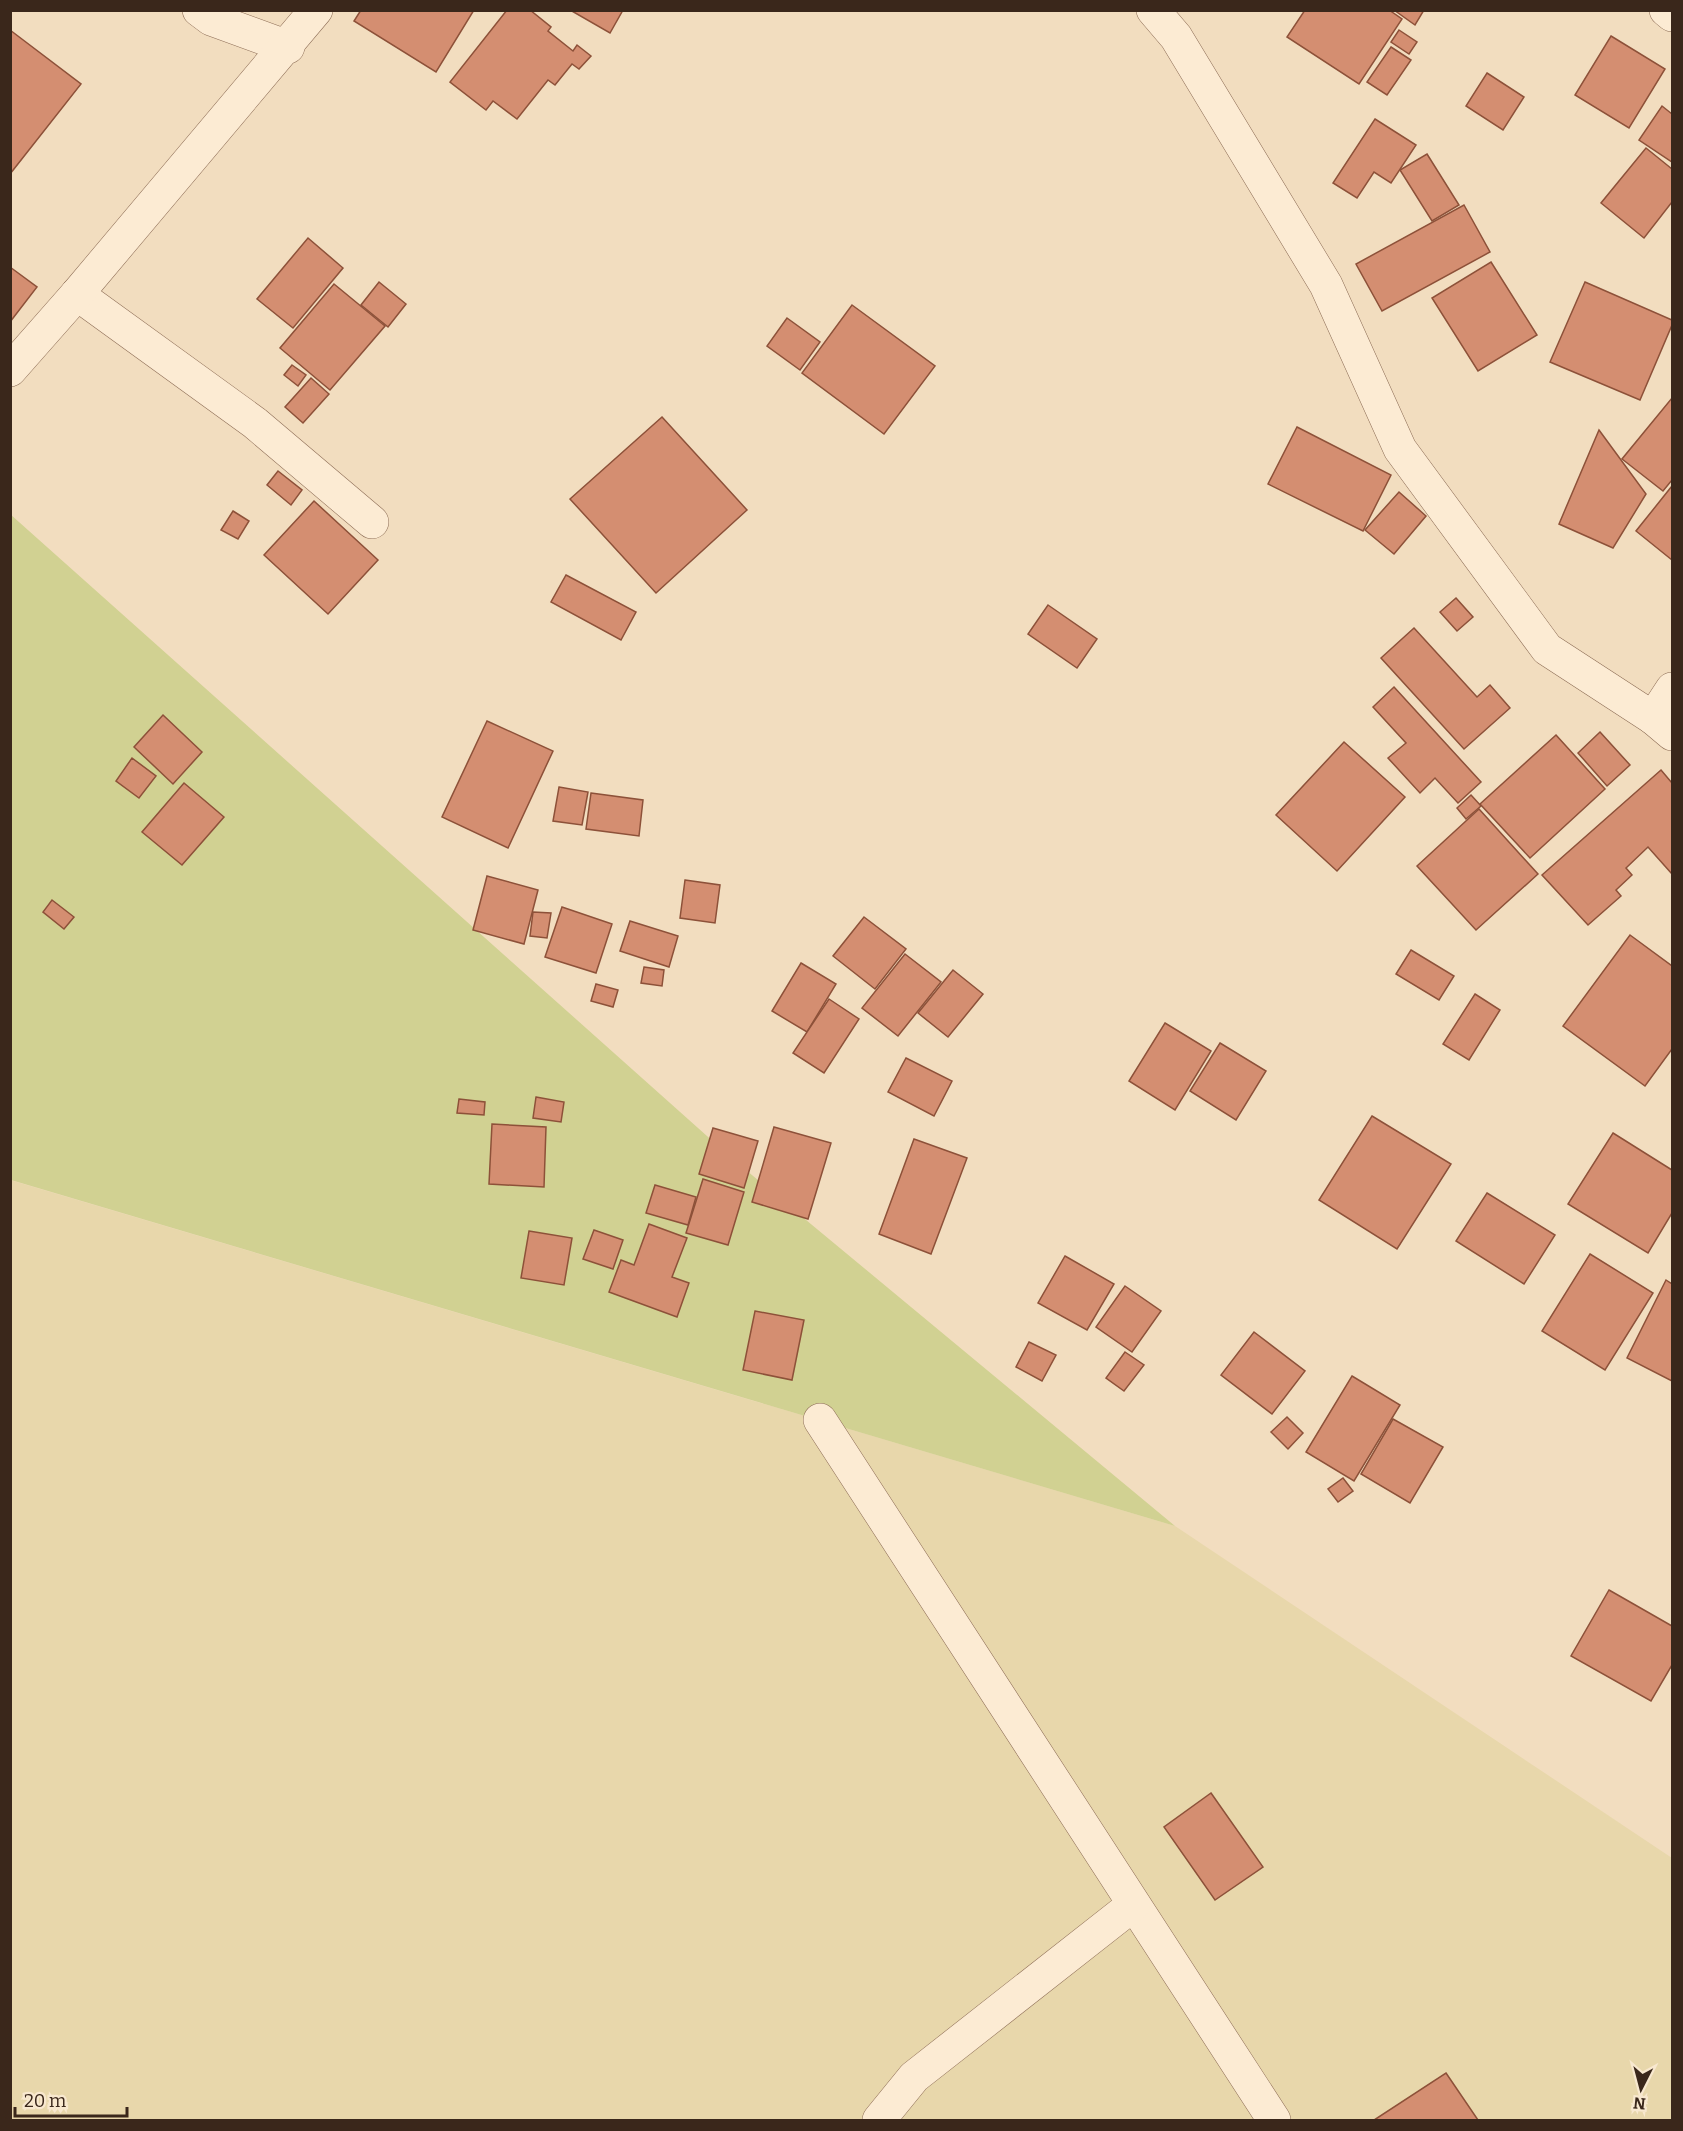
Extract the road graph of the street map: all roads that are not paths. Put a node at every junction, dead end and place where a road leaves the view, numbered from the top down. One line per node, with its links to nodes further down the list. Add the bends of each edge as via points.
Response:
1 (200, 10): 6 (street, via 211,19)
2 (316, 10): 6 (street)
3 (1153, 10): 11 (street, via 1176,37 1326,285 1400,449 1547,649)
4 (1666, 10): 5 (street)
5 (1672, 15)
6 (288, 47): 7 (street)
7 (77, 294): 8 (street); 9 (street, via 255,423)
8 (10, 370)
9 (372, 522)
10 (1672, 689): 11 (street)
11 (1663, 726)
12 (820, 1420): 13 (street)
13 (1133, 1905): 14 (street, via 914,2077); 15 (street)
14 (879, 2121)
15 (1274, 2121)

